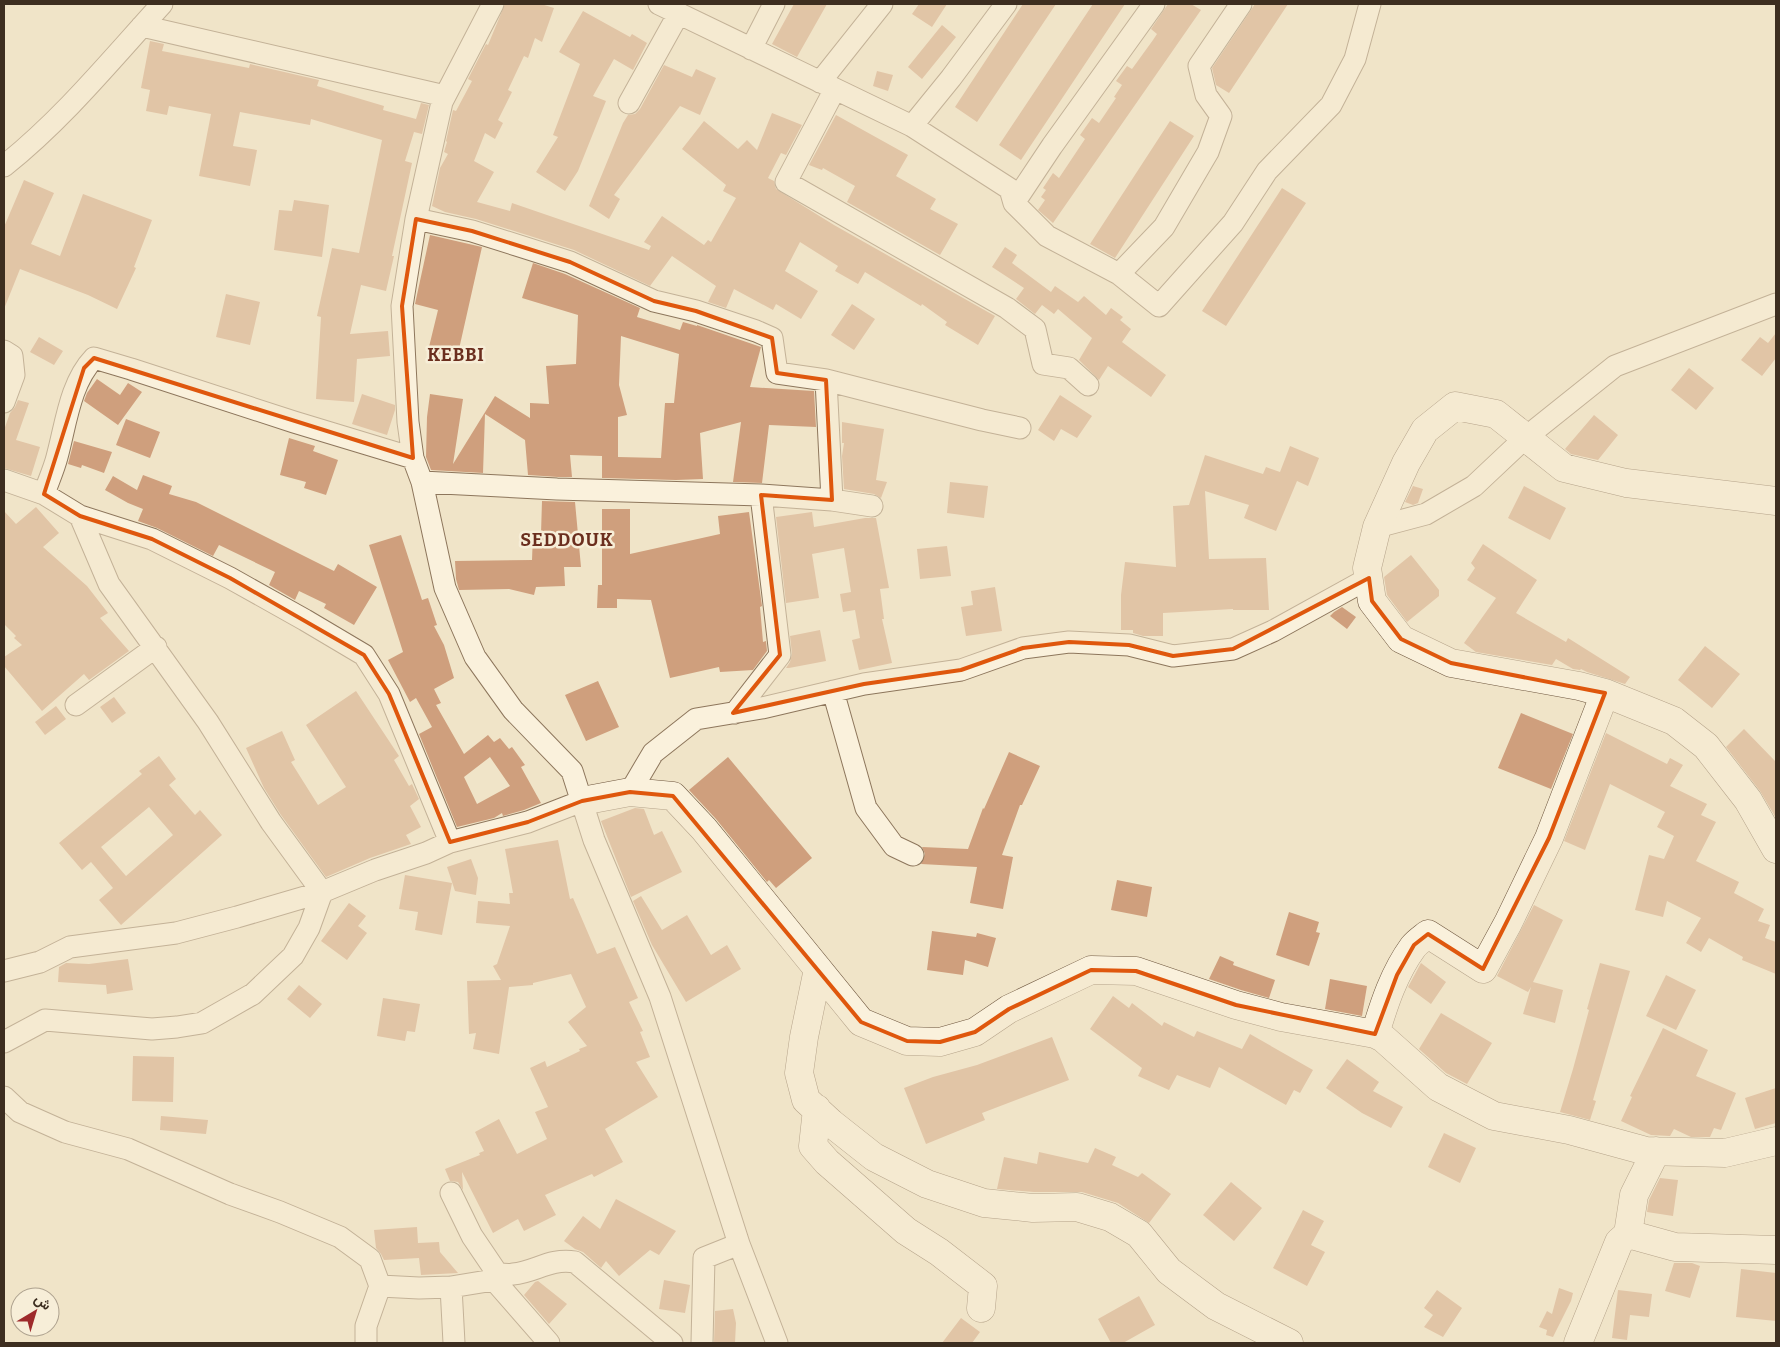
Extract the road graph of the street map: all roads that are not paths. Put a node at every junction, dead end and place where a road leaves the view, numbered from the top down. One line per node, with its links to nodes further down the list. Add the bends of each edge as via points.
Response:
1 (162, 4): 11 (street)
2 (493, 4): 14 (street)
3 (659, 4): 10 (street)
4 (774, 4): 12 (street)
5 (882, 4): 13 (street)
6 (1006, 4): 16 (street)
7 (1154, 4): 18 (street)
8 (1241, 4): 20 (street, via 1200,66 1206,95 1221,116 1208,152 1164,227)
9 (1370, 4): 20 (street, via 1355,59 1331,106 1267,171 1233,223 1159,306)
10 (679, 14): 12 (street); 15 (street)
11 (142, 26): 14 (street); 17 (street, via 94,81 27,148)
12 (751, 48): 13 (street)
13 (828, 85): 16 (street); 24 (street, via 786,182 1007,308 1035,329 1043,364 1069,368)
14 (445, 96): 19 (street)
15 (629, 103)
16 (912, 126): 18 (street, via 1010,189)
17 (4, 166)
18 (1014, 203): 20 (street, via 1047,236)
19 (416, 219): 23 (street, via 472,231 570,262 654,301 756,330 772,338 777,373); 28 (street, via 402,306 408,422)
20 (1119, 274)
21 (1776, 304): 27 (street, via 1615,366)
22 (4, 351): 25 (street, via 12,356 14,375)
23 (826, 380): 26 (street); 33 (street)
24 (1088, 384)
25 (4, 402)
26 (1020, 428)
27 (1525, 438): 34 (street, via 1564,468 1626,483); 37 (street, via 1474,486 1426,514); 37 (street, via 1496,414 1455,406 1425,430)
28 (414, 458): 29 (street); 31 (street, via 94,358 84,368 73,396)
29 (422, 482): 32 (street); 45 (street, via 445,588 475,657 513,710 572,771)
30 (5, 483): 31 (street)
31 (44, 494): 36 (street)
32 (761, 495): 33 (street); 43 (street, via 780,655)
33 (832, 500): 35 (street)
34 (1776, 501)
35 (872, 506)
36 (80, 516): 39 (street, via 109,584); 46 (street, via 152,539 230,578 364,655 389,694)
37 (1377, 526): 38 (street, via 1367,568)
38 (1369, 578): 40 (street, via 1273,631 1233,649 1173,656 1129,645 1069,642 1023,648 961,670); 41 (street, via 1372,601 1401,639 1451,663)
39 (156, 647): 42 (street); 49 (street, via 271,822)
40 (833, 691): 43 (street); 48 (street, via 866,808 894,846)
41 (1605, 693): 47 (street, via 1674,721 1706,746 1748,800); 52 (street, via 1549,838 1483,969 1428,934 1414,945 1397,975)
42 (76, 704)
43 (735, 713): 44 (street, via 696,719 653,754)
44 (630, 792): 45 (street); 50 (street, via 673,796 704,829)
45 (582, 801): 46 (street, via 528,822); 60 (street, via 601,858 660,998)
46 (450, 842): 49 (street)
47 (1776, 849)
48 (913, 855)
49 (322, 892): 51 (street, via 176,933 70,947 40,962); 53 (street, via 309,928 293,956 253,994 202,1023 152,1029 45,1020)
50 (818, 969): 52 (street, via 861,1022 907,1040 940,1042 975,1032 1009,1009 1091,970 1136,972 1236,1005); 55 (street, via 799,1073 806,1100)
51 (4, 971)
52 (1375, 1034): 57 (street, via 1438,1087 1494,1116)
53 (4, 1042)
54 (4, 1097): 63 (street, via 20,1112 65,1132 128,1149 340,1237 370,1259)
55 (817, 1109): 65 (street, via 814,1146 827,1162 906,1231 983,1286); 72 (street, via 874,1157 928,1184 984,1203 1033,1208 1077,1207 1110,1217 1139,1234 1170,1272 1216,1306)
56 (1776, 1141): 57 (street, via 1725,1153)
57 (1656, 1151): 59 (street, via 1634,1195)
58 (451, 1193): 62 (street)
59 (1628, 1234): 61 (street, via 1675,1247); 73 (street, via 1619,1242)
60 (739, 1244): 70 (street, via 704,1258); 71 (street)
61 (1776, 1250)
62 (496, 1277): 64 (street); 68 (street); 69 (street, via 513,1275 554,1261 574,1262)
63 (380, 1286): 64 (street); 66 (street, via 366,1326)
64 (452, 1287): 67 (street)
65 (981, 1308)
66 (366, 1343)
67 (454, 1343)
68 (549, 1343)
69 (672, 1343)
70 (702, 1343)
71 (777, 1343)
72 (1289, 1343)
73 (1578, 1343)

